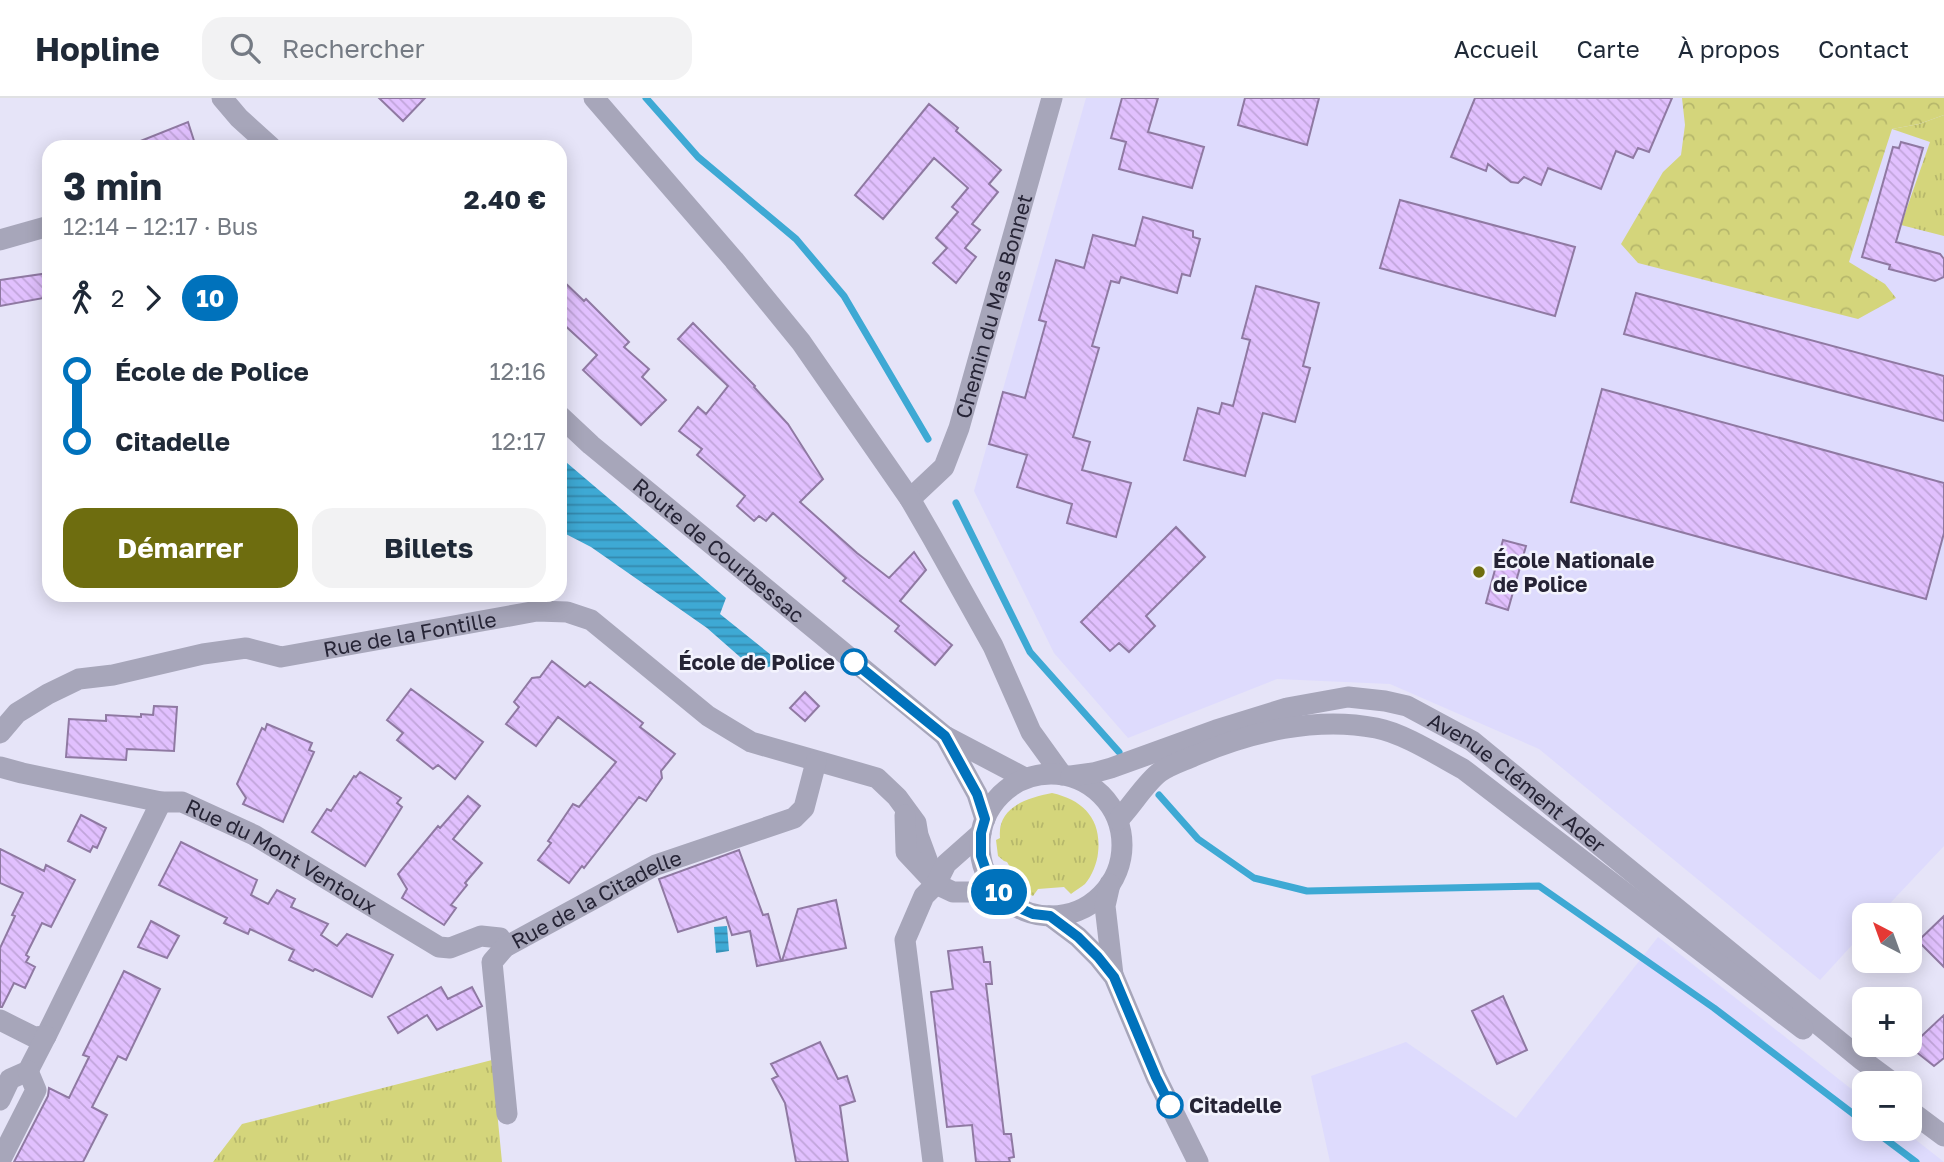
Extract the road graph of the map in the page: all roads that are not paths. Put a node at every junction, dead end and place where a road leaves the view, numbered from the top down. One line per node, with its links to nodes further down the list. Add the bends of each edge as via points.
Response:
1 (222, 98): 4 (street)
2 (594, 98): 8 (street, via 802,342)
3 (1052, 98): 8 (street, Chemin du Mas Bonnet, via 959,428 944,467)
4 (263, 140)
5 (42, 228): 6 (street)
6 (0, 240)
7 (567, 423): 11 (street, Route de Courbessac)
8 (910, 499): 9 (street, via 993,646)
9 (1031, 732): 14 (street); 15 (street)
10 (0, 733): 12 (street, Rue de la Fontille, via 18,713 79,679 246,648 281,657 537,611 567,612 591,620 708,716 751,742)
11 (945, 736): 15 (street, Route de Courbessac); 18 (street, Route de Courbessac, via 977,794)
12 (816, 762): 19 (street, Rue de la Fontille, via 877,778 897,797 905,810 906,852); 23 (street, Rue de la Citadelle, via 804,808 794,818 656,865)
13 (0, 766): 16 (street, Rue du Mont Ventoux)
14 (1067, 775): 15 (street); 17 (street, via 1091,786 1108,801); 29 (street, Avenue Clément Ader, via 1111,768 1287,708 1348,697 1407,706 1472,741)
15 (1028, 777): 18 (street, via 994,802)
16 (161, 802): 23 (street, Rue du Mont Ventoux, via 182,802 254,835 439,947 481,936 500,938); 26 (street)
17 (1118, 820): 20 (street, via 1120,864); 28 (street, Avenue Clément Ader, via 1162,770 1213,748 1265,732 1312,725 1378,728 1463,769)
18 (983, 826): 19 (street, via 946,864); 21 (street, via 981,856 989,879)
19 (936, 884): 21 (street, via 953,892 979,891); 37 (street, via 925,895 905,940)
20 (1110, 884): 22 (street, via 1094,901 1073,912); 24 (street, via 1105,906)
21 (1003, 898): 22 (street, via 1033,914)
22 (1050, 916): 24 (street, via 1078,937)
23 (505, 947): 32 (street, Rue de la Citadelle, via 492,962)
24 (1114, 977): 38 (street)
25 (0, 1020): 26 (street, via 34,1037)
26 (46, 1036): 27 (street)
27 (28, 1071): 30 (street, via 10,1079); 36 (street, via 36,1090)
28 (1858, 1071)
29 (1876, 1071)
30 (0, 1100)
31 (1922, 1106): 34 (street)
32 (507, 1114)
33 (1922, 1120): 35 (street)
34 (1944, 1122)
35 (1944, 1136)
36 (0, 1161)
37 (933, 1162)
38 (1198, 1162)

